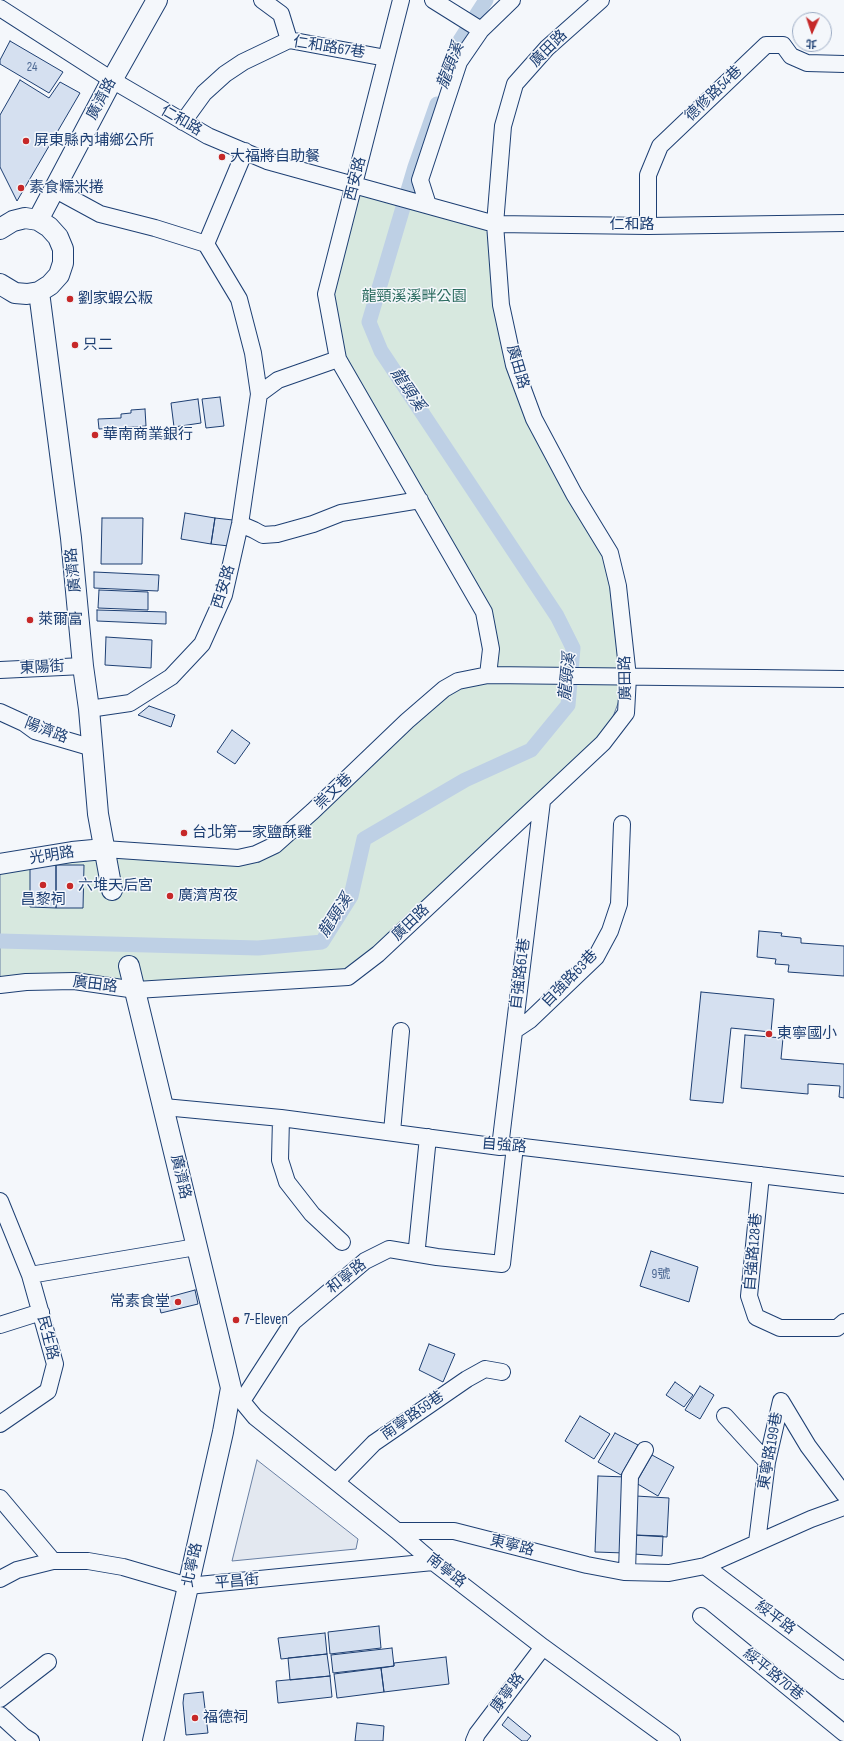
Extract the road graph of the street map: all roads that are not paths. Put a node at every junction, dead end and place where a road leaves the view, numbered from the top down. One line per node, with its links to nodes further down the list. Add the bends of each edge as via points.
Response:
1 (157, 0): 12 (main road, 廣濟路)
2 (262, 0): 9 (street, via 281,14)
3 (401, 0): 10 (street, 西安路)
4 (433, 0): 8 (street)
5 (512, 0): 8 (street)
6 (602, 0): 20 (street, 廣田路, via 547,48 515,84 503,126)
7 (0, 8): 12 (street, 仁和路)
8 (478, 29): 17 (street, via 459,62 420,180)
9 (289, 40): 10 (street, 仁和路67巷); 13 (street, 仁和路67巷, via 243,62 225,74 204,93)
10 (386, 58): 15 (street, 西安路)
11 (844, 64): 21 (street, 德修路54巷, via 807,63 791,56 783,45 766,45 660,146 648,175)
12 (112, 80): 13 (street, 仁和路); 16 (main road, 廣濟路)
13 (183, 122): 14 (street, 仁和路, via 208,136)
14 (245, 151): 15 (street, 仁和路, via 267,161); 23 (street)
15 (355, 184): 17 (street, 仁和路); 26 (street, 西安路, via 326,294)
16 (54, 189): 18 (main road, 廣濟路); 23 (street, via 100,214)
17 (425, 204): 20 (street, 仁和路)
18 (38, 220): 22 (main road, via 25,218 13,221); 25 (main road, via 58,237 63,249 63,263 59,275 50,285)
19 (844, 223): 21 (street, 仁和路)
20 (495, 224): 21 (street, 仁和路); 33 (street, 廣田路, via 501,305 514,365 534,419 574,494 610,553 618,586)
21 (648, 226)
22 (0, 229)
23 (206, 244): 27 (street, 西安路, via 239,299 253,353)
24 (0, 284): 25 (main road, via 15,293)
25 (38, 292): 30 (main road, 廣濟路, via 71,538)
26 (338, 359): 27 (street, via 278,380); 28 (street, 西安路)
27 (259, 394): 29 (street, 西安路)
28 (420, 500): 29 (street, via 341,513 278,534 263,536); 32 (street, 西安路, via 484,612 491,649)
29 (240, 524): 35 (street, 西安路, via 224,595 202,644 172,677 130,703)
30 (83, 666): 31 (street, 東陽街); 35 (main road, 廣濟路)
31 (0, 670)
32 (488, 675): 33 (street, 崇文巷); 40 (street, 崇文巷, via 458,681 444,689 275,845 256,854 238,858)
33 (628, 677): 34 (street, 崇文巷); 38 (street, 廣田路, via 626,713 603,743)
34 (844, 679)
35 (89, 708): 37 (main road, 廣濟路)
36 (0, 712): 37 (street, 陽濟路, via 35,731)
37 (93, 748): 40 (main road, 廣濟路, via 98,814)
38 (542, 801): 45 (street, 廣田路, via 378,954 348,977); 46 (street, 自強路61巷)
39 (622, 824): 46 (street, 自強路63巷, via 619,904 610,932 596,957 530,1020)
40 (104, 849): 41 (main road, 光明路); 42 (main road, 廣濟路)
41 (0, 864)
42 (112, 890)
43 (129, 966): 45 (main road, 廣濟路)
44 (0, 985): 45 (street, 廣田路, via 74,981)
45 (136, 990): 48 (main road, 廣濟路)
46 (514, 1030): 52 (street, 自強路61巷)
47 (401, 1031): 50 (street)
48 (164, 1107): 49 (street, 自強路); 57 (main road, 廣濟路)
49 (281, 1118): 50 (street, 自強路); 56 (street, via 280,1160 287,1182 312,1214)
50 (392, 1132): 51 (street, 自強路)
51 (428, 1137): 52 (street, 自強路); 58 (street)
52 (508, 1146): 53 (street, 自強路); 59 (street, 自強路61巷)
53 (761, 1175): 54 (street, 自強路); 63 (street, 自強路128巷, via 749,1296 756,1317 780,1328)
54 (844, 1185)
55 (0, 1201): 60 (street, 民生路)
56 (342, 1242)
57 (196, 1247): 60 (street); 65 (main road, 廣濟路)
58 (417, 1247)
59 (502, 1264): 65 (street, 和寧路, via 389,1249 365,1261 293,1322)
60 (30, 1275): 61 (street, 民生路)
61 (41, 1312): 62 (street); 67 (street, 民生路, via 55,1364 48,1392)
62 (0, 1325)
63 (840, 1325)
64 (502, 1372): 70 (street, 南寧路59巷, via 485,1370 454,1388 374,1443)
65 (236, 1394): 70 (street, 南寧路, via 255,1418); 81 (main road, 北寧路, via 223,1432)
66 (725, 1416): 69 (street)
67 (0, 1424)
68 (645, 1450): 79 (street, via 630,1476)
69 (767, 1462): 71 (street, 東寧路199巷, via 781,1401 808,1446); 75 (street, 東寧路199巷)
70 (336, 1482): 74 (street, 南寧路)
71 (844, 1494)
72 (0, 1498): 76 (street)
73 (844, 1507): 75 (street, 東寧路)
74 (397, 1530): 77 (street, 南寧路); 79 (street, 東寧路, via 454,1531 587,1565)
75 (758, 1542): 78 (street, 東寧路)
76 (53, 1561): 80 (street, 平昌街, via 17,1570); 81 (street, 平昌街, via 88,1561 123,1567)
77 (433, 1562): 81 (street, 平昌街); 83 (street, 南寧路)
78 (705, 1566): 79 (street, 東寧路, via 669,1573); 85 (street, 綏平路)
79 (627, 1572)
80 (0, 1579)
81 (188, 1586): 90 (main road, 北寧路)
82 (701, 1616): 88 (street, 綏平路70巷)
83 (543, 1647): 91 (street, 康寧路); 92 (street, 南寧路)
84 (48, 1662): 86 (street)
85 (844, 1671)
86 (0, 1699)
87 (0, 1715): 89 (street)
88 (844, 1733)
89 (24, 1739)
90 (154, 1741)
91 (474, 1741)
92 (672, 1741)

